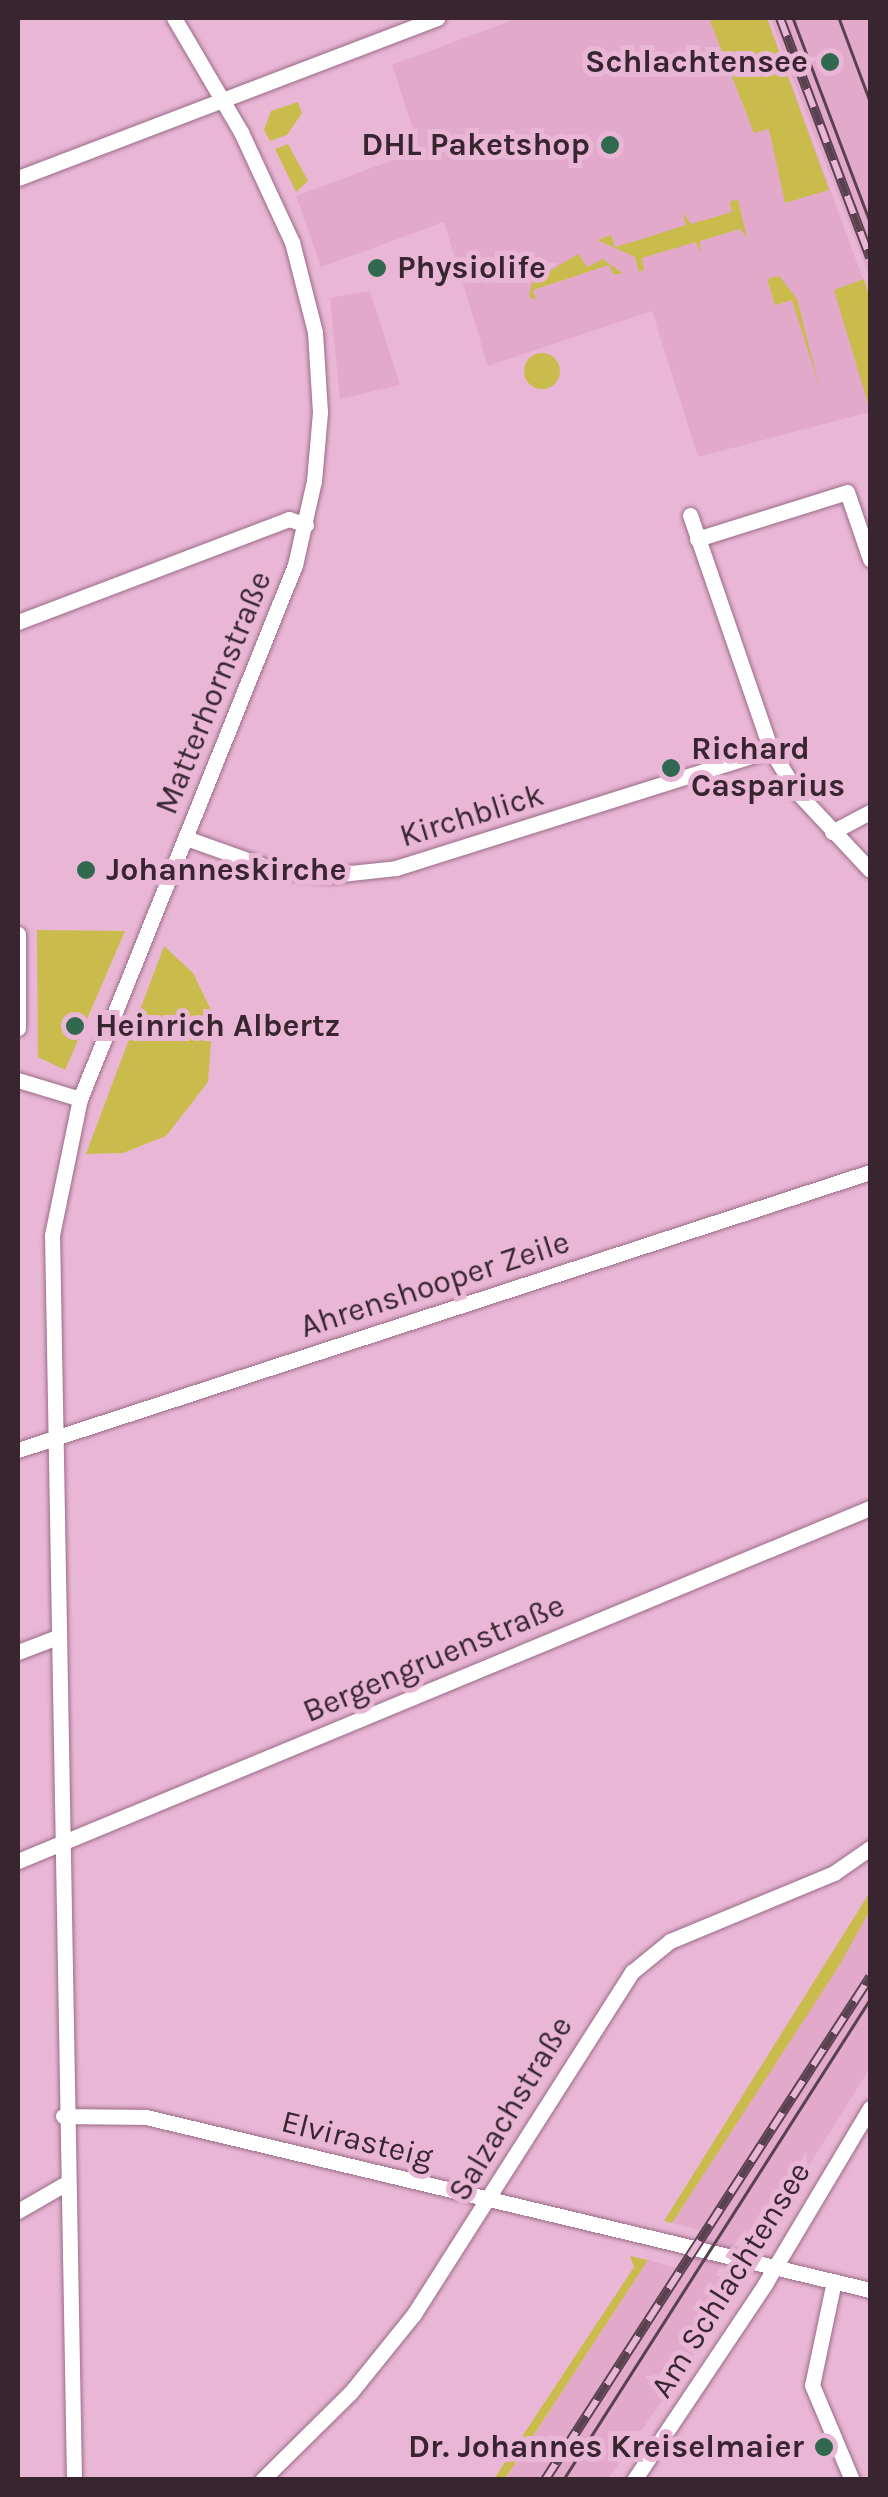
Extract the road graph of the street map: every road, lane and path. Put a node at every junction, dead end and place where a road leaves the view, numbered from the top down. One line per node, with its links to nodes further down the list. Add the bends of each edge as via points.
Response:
1 (174, 18): 3 (street, Matterhornstraße)
2 (438, 18): 3 (street)
3 (222, 100): 4 (street); 6 (street, Matterhornstraße, via 276,200 315,332 319,436)
4 (18, 178)
5 (690, 515): 7 (street)
6 (306, 524): 9 (street, via 289,520); 13 (street, Matterhornstraße)
7 (697, 539): 8 (street, via 846,492); 10 (street)
8 (870, 558)
9 (18, 622)
10 (771, 750): 12 (street); 13 (street, Kirchblick, via 396,868 332,875 276,870)
11 (870, 812): 12 (street)
12 (832, 832): 14 (street)
13 (186, 838): 18 (street, Matterhornstraße)
14 (870, 870)
15 (18, 934): 16 (street)
16 (18, 1028)
17 (18, 1080): 18 (street)
18 (80, 1100): 20 (street, Matterhornstraße, via 52,1235)
19 (870, 1172): 20 (street, Ahrenshooper Zeile)
20 (54, 1438): 21 (street, Ahrenshooper Zeile); 23 (street, Matterhornstraße)
21 (18, 1450)
22 (870, 1508): 25 (street, Bergengruenstraße)
23 (55, 1638): 24 (street); 25 (street, Matterhornstraße)
24 (18, 1652)
25 (60, 1844): 27 (street, Bergengruenstraße); 29 (street, Matterhornstraße)
26 (870, 1848): 31 (street, Salzachstraße, via 834,1873 670,1940 632,1972)
27 (18, 1861)
28 (870, 2108): 33 (street, Am Schlachtensee)
29 (63, 2116): 30 (street, Matterhornstraße); 31 (street, Elvirasteig, via 146,2117)
30 (64, 2184): 32 (street); 36 (street, Matterhornstraße)
31 (488, 2202): 33 (street, Elvirasteig); 37 (street, Salzachstraße, via 414,2314 351,2392)
32 (18, 2211)
33 (776, 2267): 34 (street, Elvirasteig); 38 (street, Am Schlachtensee)
34 (834, 2282): 35 (street, Elvirasteig); 39 (street, via 812,2384)
35 (870, 2290)
36 (74, 2480)
37 (262, 2480)
38 (634, 2480)
39 (852, 2480)

